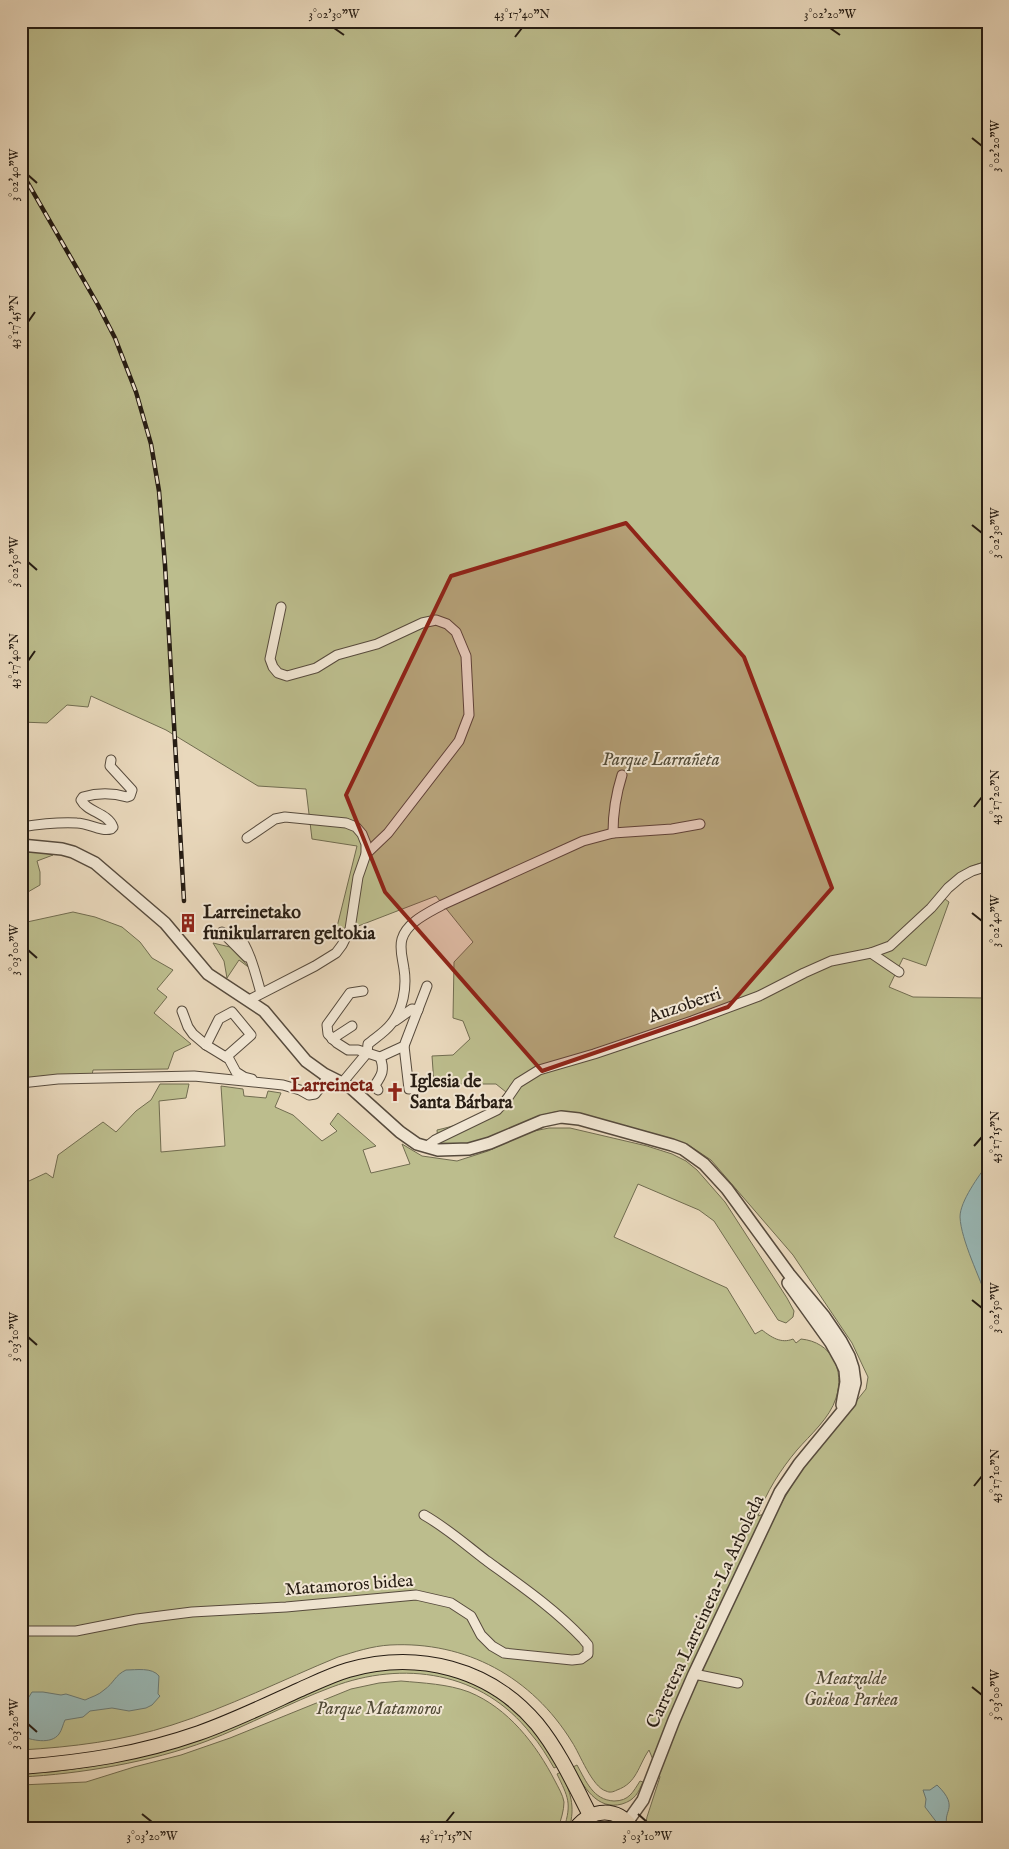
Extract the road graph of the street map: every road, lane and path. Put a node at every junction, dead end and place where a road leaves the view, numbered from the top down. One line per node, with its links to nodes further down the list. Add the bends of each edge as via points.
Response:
1 (281, 608): 9 (street, via 270,659 273,668 287,676 316,668 337,655 376,644 422,622 436,620 456,632 466,656 469,715 459,741 388,833)
2 (112, 760): 5 (street, via 110,766 132,790 130,796 110,793 87,795 80,800 110,821 111,829 79,822)
3 (622, 775): 6 (street, via 616,793)
4 (700, 824): 6 (street)
5 (21, 827)
6 (613, 833): 22 (street, via 567,847 442,905 414,923 401,940 405,989)
7 (247, 838): 9 (street, via 280,818 346,822 362,834)
8 (21, 845): 19 (street, via 67,850 95,863 165,923 208,974)
9 (366, 854): 18 (street, via 358,877 350,929 336,953)
10 (988, 866): 13 (street, Auzoberri, via 961,877 901,937 890,946)
11 (222, 932): 14 (street)
12 (237, 933): 14 (street)
13 (871, 953): 15 (street); 36 (street, Auzoberri, via 831,961 759,996 692,1022 539,1070 518,1083 497,1110)
14 (252, 962): 18 (street)
15 (899, 972)
16 (427, 986): 20 (street)
17 (363, 992): 24 (street, via 350,992 341,999 327,1026)
18 (261, 993): 19 (street)
19 (249, 1000): 30 (street, via 264,1011 299,1055)
20 (418, 1010): 22 (street, via 412,1009); 26 (street)
21 (182, 1011): 25 (street, via 188,1027)
22 (391, 1024): 27 (street, via 368,1044)
23 (352, 1026): 24 (street)
24 (332, 1039): 27 (street, via 348,1050)
25 (206, 1045): 28 (street); 28 (street, via 219,1020 232,1012 251,1035)
26 (404, 1046): 29 (street); 34 (street, via 409,1090)
27 (367, 1053): 29 (street); 33 (street)
28 (226, 1057): 32 (street, via 236,1072)
29 (380, 1058): 35 (street, via 384,1066 374,1085)
30 (329, 1076): 32 (street, via 315,1094 309,1096 300,1090); 33 (street)
31 (21, 1083): 32 (street, via 58,1079 194,1076)
32 (254, 1083)
33 (342, 1083): 36 (street, via 358,1093 400,1132)
34 (416, 1089)
35 (378, 1090)
36 (426, 1147): 39 (street, Carretera Larreineta-La Arboleda, via 469,1149 547,1119 561,1117 579,1119 683,1149 709,1169 824,1316 849,1356 854,1375 852,1396 780,1492)
37 (424, 1515): 38 (street, Matamoros bidea, via 443,1525 543,1602 583,1639 588,1645 588,1654 581,1659 558,1660 504,1653 481,1635 471,1616 450,1603 416,1595 192,1612 137,1618 76,1631)
38 (21, 1631)
39 (694, 1674): 40 (street); 43 (street, Carretera Larreineta-La Arboleda, via 643,1800)
40 (738, 1683)
41 (21, 1767): 42 (main road, via 114,1757 154,1748 200,1733 348,1670 397,1661 426,1662 481,1680 523,1709 548,1738)
42 (590, 1815): 43 (main road, via 610,1812 620,1815); 44 (main road)
43 (630, 1824)
44 (576, 1828)

